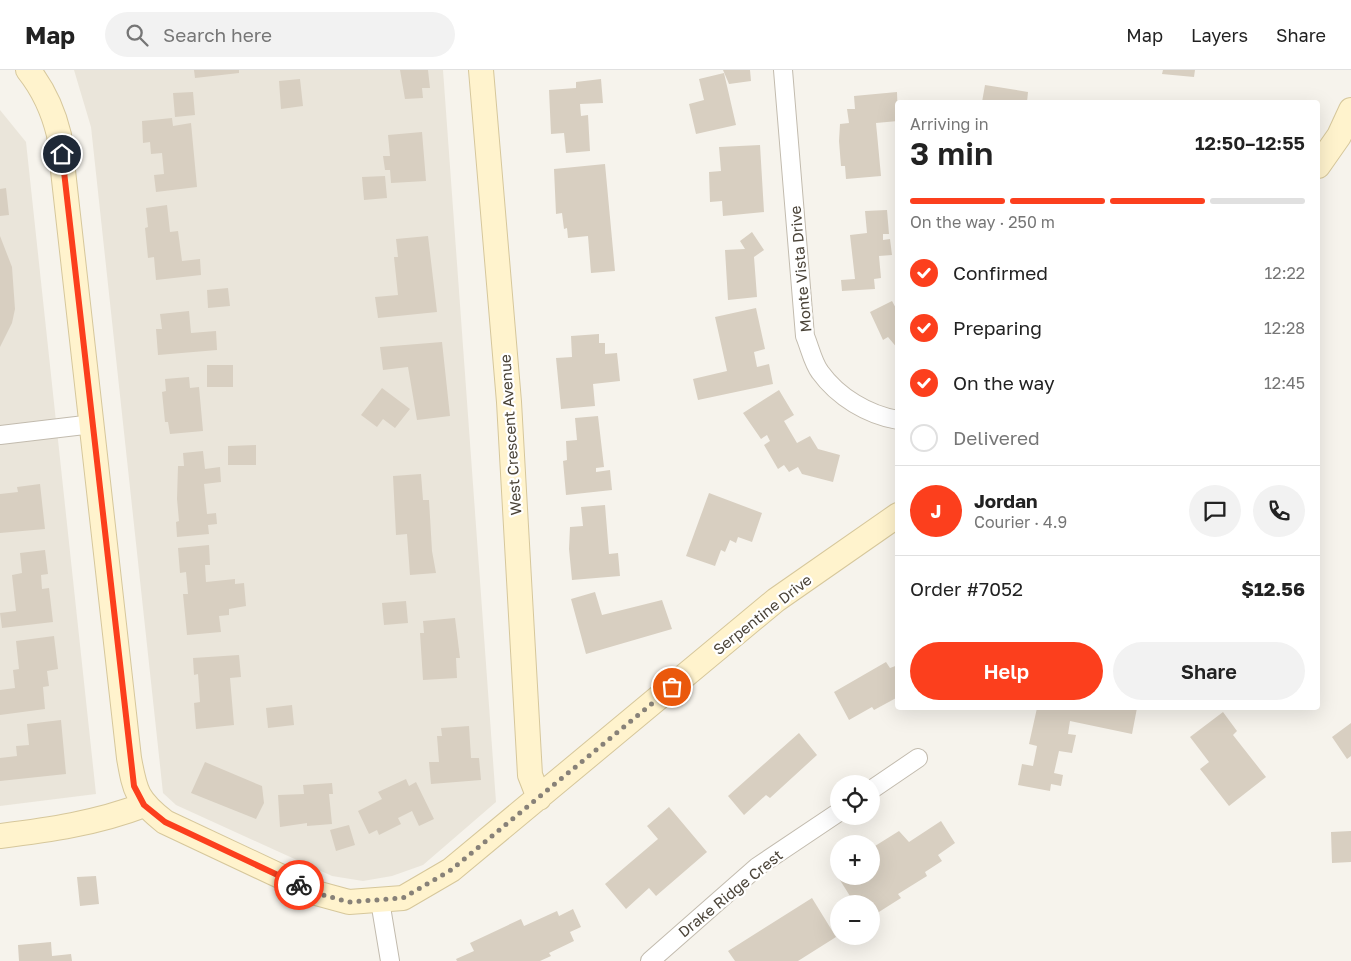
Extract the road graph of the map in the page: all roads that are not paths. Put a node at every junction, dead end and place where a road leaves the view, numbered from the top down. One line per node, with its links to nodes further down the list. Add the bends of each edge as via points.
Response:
1 (28, 70): 7 (street, via 53,110 59,135)
2 (481, 70): 12 (street, West Crescent Avenue, via 508,402 530,775)
3 (783, 70): 6 (street, Monte Vista Drive, via 806,336 819,371 839,393 882,418)
4 (1351, 110): 5 (street, via 1339,136)
5 (1320, 163)
6 (895, 420)
7 (93, 424): 8 (street); 13 (street, via 129,758 134,786)
8 (0, 435)
9 (895, 517): 12 (street, Serpentine Drive, via 776,600)
10 (918, 758): 11 (street)
11 (880, 784)
12 (539, 798): 16 (street, Serpentine Drive, via 451,870 403,898)
13 (144, 805): 15 (street, via 58,829); 16 (street, Serpentine Drive, via 165,822 316,893 349,902)
14 (830, 818): 18 (street, Drake Ridge Crest, via 757,867)
15 (0, 836)
16 (380, 901): 17 (street)
17 (390, 961)
18 (650, 961)

